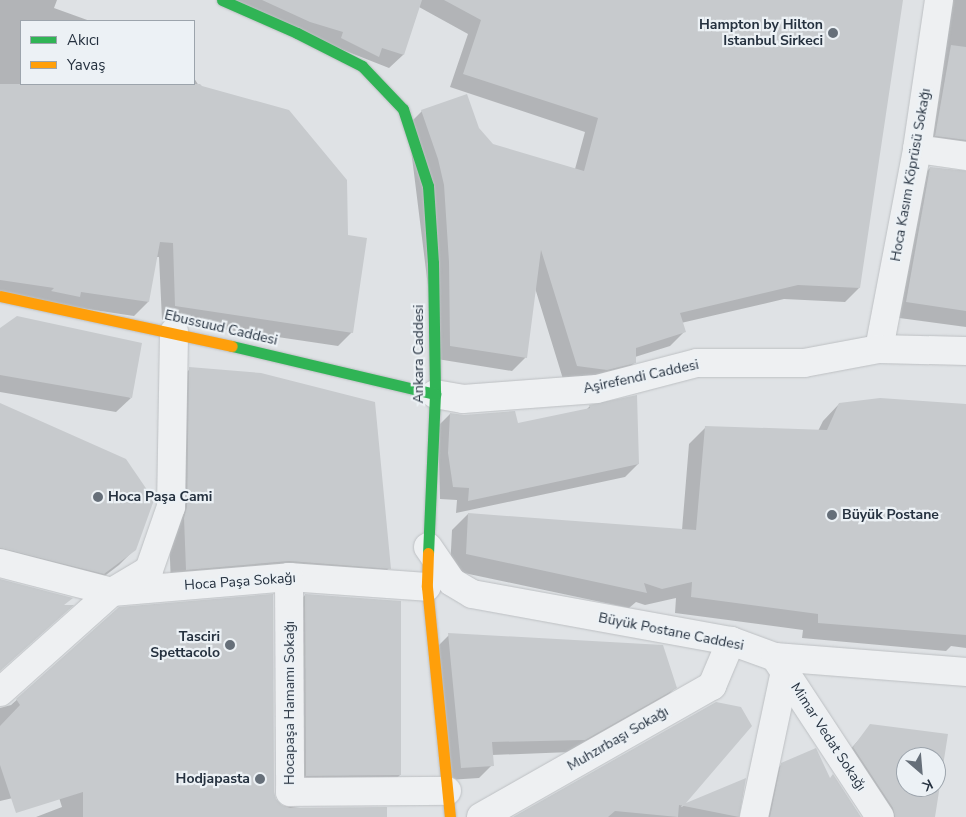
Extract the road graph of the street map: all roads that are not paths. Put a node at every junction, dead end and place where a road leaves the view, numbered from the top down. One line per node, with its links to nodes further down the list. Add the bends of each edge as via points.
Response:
1 (222, 0): 9 (main road, Ankara Caddesi, via 362,66 404,109 428,186)
2 (939, 0): 3 (street, Hoca Kasım Köprüsü Sokağı)
3 (917, 149): 4 (street); 7 (street, Hoca Kasım Köprüsü Sokağı)
4 (966, 156)
5 (0, 296): 6 (main road, Ebussuud Caddesi)
6 (174, 332): 9 (main road, Ebussuud Caddesi); 14 (street, via 171,507 149,570)
7 (879, 349): 8 (street, Aşirefendi Caddesi); 9 (street, Aşirefendi Caddesi, via 804,363 697,363 596,389 463,399)
8 (966, 351)
9 (435, 394): 10 (main road, Ankara Caddesi)
10 (428, 547): 13 (main road, Ankara Caddesi); 15 (street, Büyük Postane Caddesi, via 452,582 472,594)
11 (0, 563): 14 (street, Hoca Paşa Sokağı)
12 (289, 577): 13 (street, Hoca Paşa Sokağı); 14 (street, Hoca Paşa Sokağı); 19 (street, Hocapaşa Hamamı Sokağı, via 290,792)
13 (427, 587): 19 (main road, Ankara Caddesi)
14 (112, 592): 18 (street)
15 (731, 641): 16 (street, Büyük Postane Caddesi); 20 (street, Muhzırbaşı Sokağı, via 712,686)
16 (780, 664): 17 (street, Büyük Postane Caddesi); 21 (street); 22 (street, Mimar Vedat Sokağı)
17 (966, 672)
18 (0, 692)
19 (448, 804)
20 (481, 817)
21 (754, 817)
22 (880, 817)

